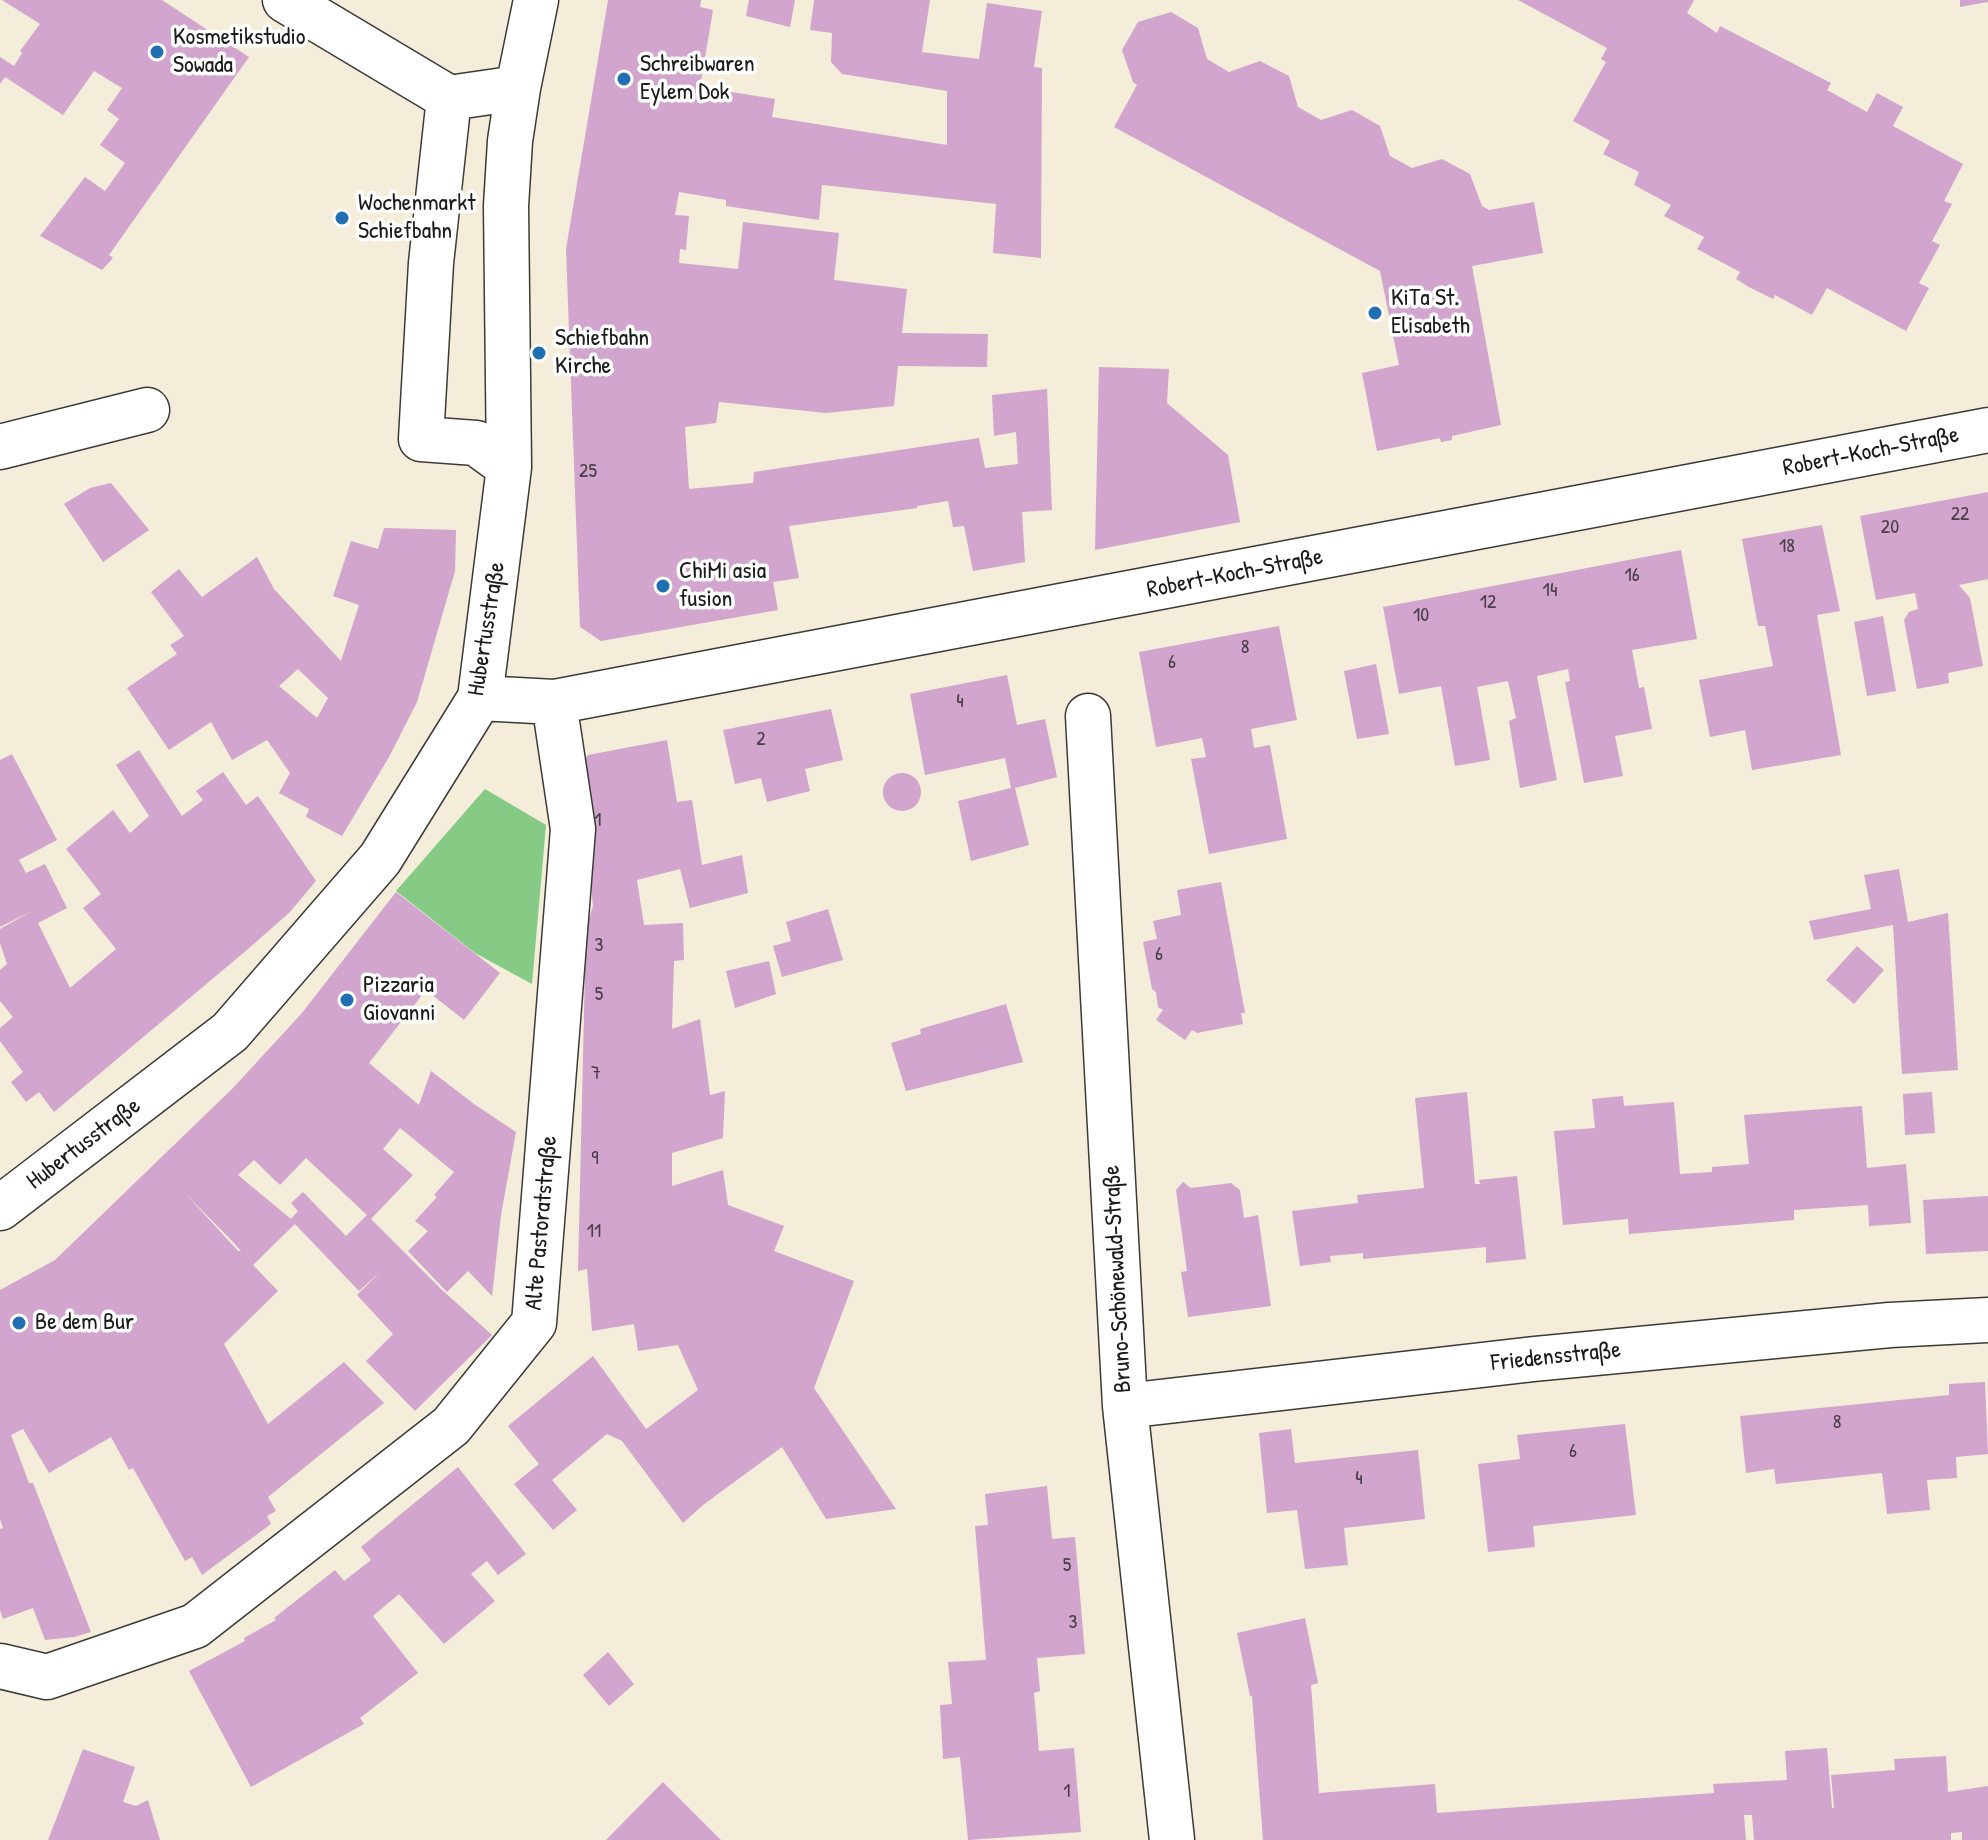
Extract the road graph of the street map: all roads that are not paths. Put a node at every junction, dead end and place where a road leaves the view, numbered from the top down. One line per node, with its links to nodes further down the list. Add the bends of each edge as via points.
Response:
1 (285, 0): 4 (street)
2 (536, 0): 3 (street, Hubertusstraße)
3 (518, 88): 4 (street); 8 (street, Hubertusstraße, via 506,206)
4 (449, 98): 8 (street, via 431,263 421,439 476,443)
5 (147, 410): 7 (street)
6 (1988, 430): 10 (street, Robert-Koch-Straße)
7 (0, 447)
8 (509, 467): 9 (street, Hubertusstraße)
9 (480, 698): 10 (street, Robert-Koch-Straße); 12 (street, Hubertusstraße, via 380,859 230,1032)
10 (554, 702): 15 (street, Alte Pastoratstraße, via 573,829 534,1323 451,1426 195,1626 47,1677)
11 (1088, 716): 14 (street, Bruno-Schönewald-Straße)
12 (0, 1208)
13 (1988, 1320): 14 (street, Friedensstraße, via 1549,1358)
14 (1125, 1406): 16 (street, Bruno-Schönewald-Straße)
15 (0, 1666)
16 (1172, 1840)

